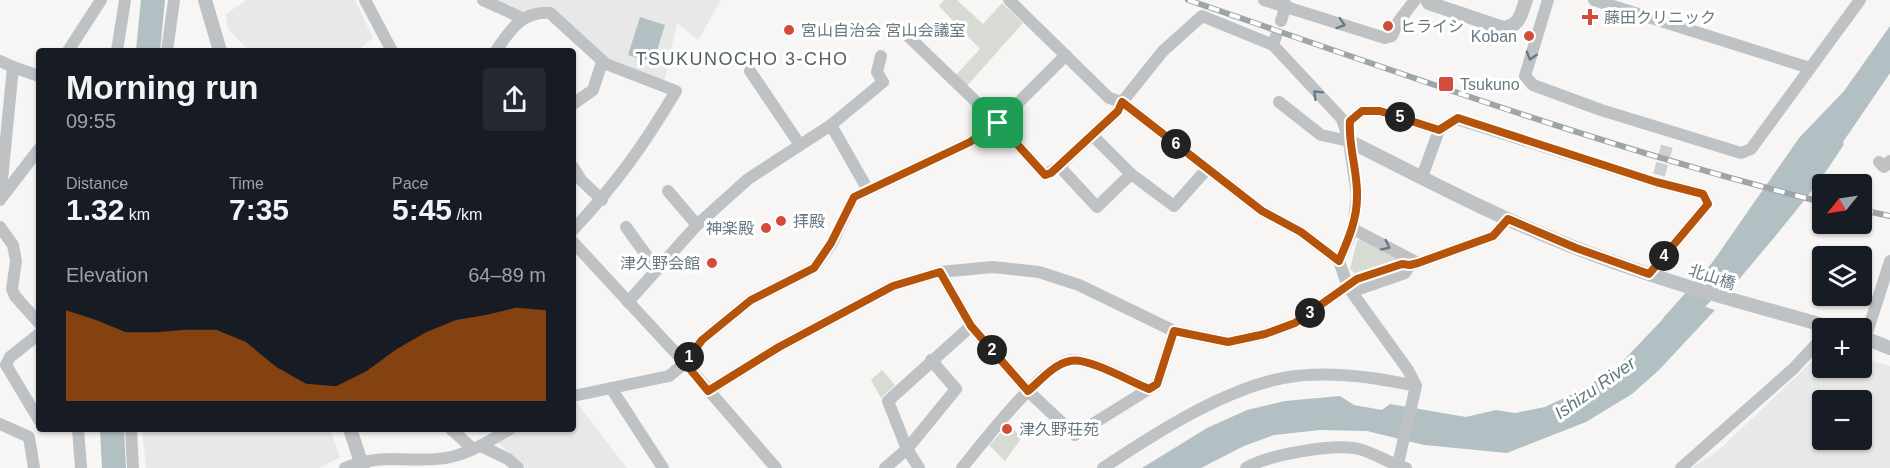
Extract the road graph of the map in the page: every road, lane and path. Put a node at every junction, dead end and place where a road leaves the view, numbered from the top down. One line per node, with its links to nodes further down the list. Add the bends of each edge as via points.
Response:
1 (101, 0): 19 (street)
2 (124, 0): 20 (street)
3 (174, 0): 21 (street)
4 (205, 0): 22 (street)
5 (365, 0): 23 (street)
6 (483, 0): 16 (street)
7 (1009, 0): 25 (street)
8 (1264, 0): 15 (street)
9 (1415, 0): 15 (street, one-way to 9, via 1385,38 1392,36)
10 (1427, 0): 11 (street, via 1503,28 1518,22)
11 (1526, 0)
12 (1548, 0): 30 (street, one-way to 30, via 1525,76 1533,85 1670,137 1741,153 1751,149)
13 (1594, 0): 30 (street)
14 (1860, 0): 30 (street)
15 (1286, 5): 17 (street)
16 (522, 18): 24 (street); 28 (street, via 538,12 550,14)
17 (1281, 21)
18 (907, 35): 36 (street)
19 (70, 48)
20 (117, 48)
21 (167, 48)
22 (219, 48)
23 (390, 48)
24 (498, 48)
25 (1066, 55): 34 (street, via 1109,98); 36 (street)
26 (880, 56): 37 (street, via 877,72 884,82)
27 (0, 61): 29 (street)
28 (602, 62): 33 (street, via 593,90); 51 (street, via 676,91 644,145)
29 (13, 68): 32 (street); 50 (street)
30 (1810, 68)
31 (750, 71): 41 (street)
32 (36, 74)
33 (576, 102)
34 (1122, 102): 39 (street, via 1118,111); 40 (street, one-way to 34, via 1342,119 1275,41 1202,16 1163,51); 44 (street)
35 (1279, 102): 40 (street, via 1321,135)
36 (998, 123): 43 (street, via 1045,175); 48 (street, via 970,142)
37 (831, 125): 41 (street); 48 (street)
38 (1439, 130): 40 (street, via 1380,111 1362,111 1350,121); 47 (street); 64 (street, via 1458,118 1703,194 1708,204)
39 (1092, 135): 43 (street); 46 (street)
40 (1348, 141): 47 (street, 北山橋); 57 (street, via 1357,195)
41 (800, 145): 53 (street, via 748,178)
42 (36, 152): 50 (street)
43 (1059, 166): 46 (street, via 1096,207)
44 (1206, 170): 46 (street, via 1174,206); 59 (street)
45 (576, 172): 51 (street)
46 (1131, 174)
47 (1422, 177): 52 (street, 北山橋)
48 (868, 190): 77 (street, via 854,197 814,268 751,300 702,340)
49 (668, 191): 53 (street)
50 (0, 199)
51 (602, 200): 55 (street)
52 (1508, 219): 61 (street, via 1493,236); 64 (street, 北山橋)
53 (697, 225): 62 (street)
54 (0, 227): 68 (street, via 13,245 16,261 12,289)
55 (576, 227)
56 (626, 227): 62 (street)
57 (1353, 229): 59 (street); 61 (street, one-way to 61)
58 (576, 245): 66 (street)
59 (1339, 261): 65 (street)
60 (1890, 261): 67 (street)
61 (1410, 264): 65 (street, via 1405,273 1359,289)
62 (657, 270): 66 (street)
63 (940, 272): 70 (street); 71 (street, via 993,267 1039,272 1079,285); 80 (street, via 893,286 779,347)
64 (1649, 274): 69 (street, 北山橋)
65 (1353, 283): 71 (street, via 1295,323 1265,334 1228,342); 82 (street, via 1408,370)
66 (628, 302): 77 (street)
67 (1870, 318)
68 (36, 320)
69 (1812, 322)
70 (971, 326): 76 (street); 81 (street)
71 (1174, 331): 79 (street, via 1157,384)
72 (36, 336): 84 (street, via 10,357 6,365)
73 (1872, 341): 74 (street)
74 (1890, 348)
75 (1812, 349): 109 (street)
76 (931, 360): 94 (street, via 888,401); 94 (street, via 956,389)
77 (685, 363): 78 (street, via 669,376); 80 (street)
78 (611, 388): 83 (street); 102 (street)
79 (1149, 389): 81 (street, via 1086,362 1071,360 1058,365); 81 (street, via 1075,435)
80 (708, 391): 103 (street)
81 (1028, 391): 106 (street)
82 (1415, 392): 96 (street); 107 (street, via 1375,377 1283,378 1208,405)
83 (576, 395)
84 (36, 415)
85 (0, 424): 92 (street)
86 (36, 430): 92 (street)
87 (78, 432): 98 (street)
88 (131, 432): 99 (street)
89 (351, 432): 95 (street)
90 (455, 432): 93 (street)
91 (504, 432): 93 (street)
92 (29, 437): 97 (street)
93 (477, 447): 95 (street, via 450,458); 101 (street, via 508,459)
94 (907, 448): 104 (street); 105 (street)
95 (362, 465): 100 (street)
96 (1400, 465): 108 (street, via 1358,449 1295,453)
97 (34, 468)
98 (81, 468)
99 (133, 468)
100 (345, 468)
101 (518, 468)
102 (663, 468)
103 (776, 468)
104 (885, 468)
105 (920, 468)
106 (962, 468)
107 (1102, 468)
108 (1246, 468)
109 (1680, 468)

